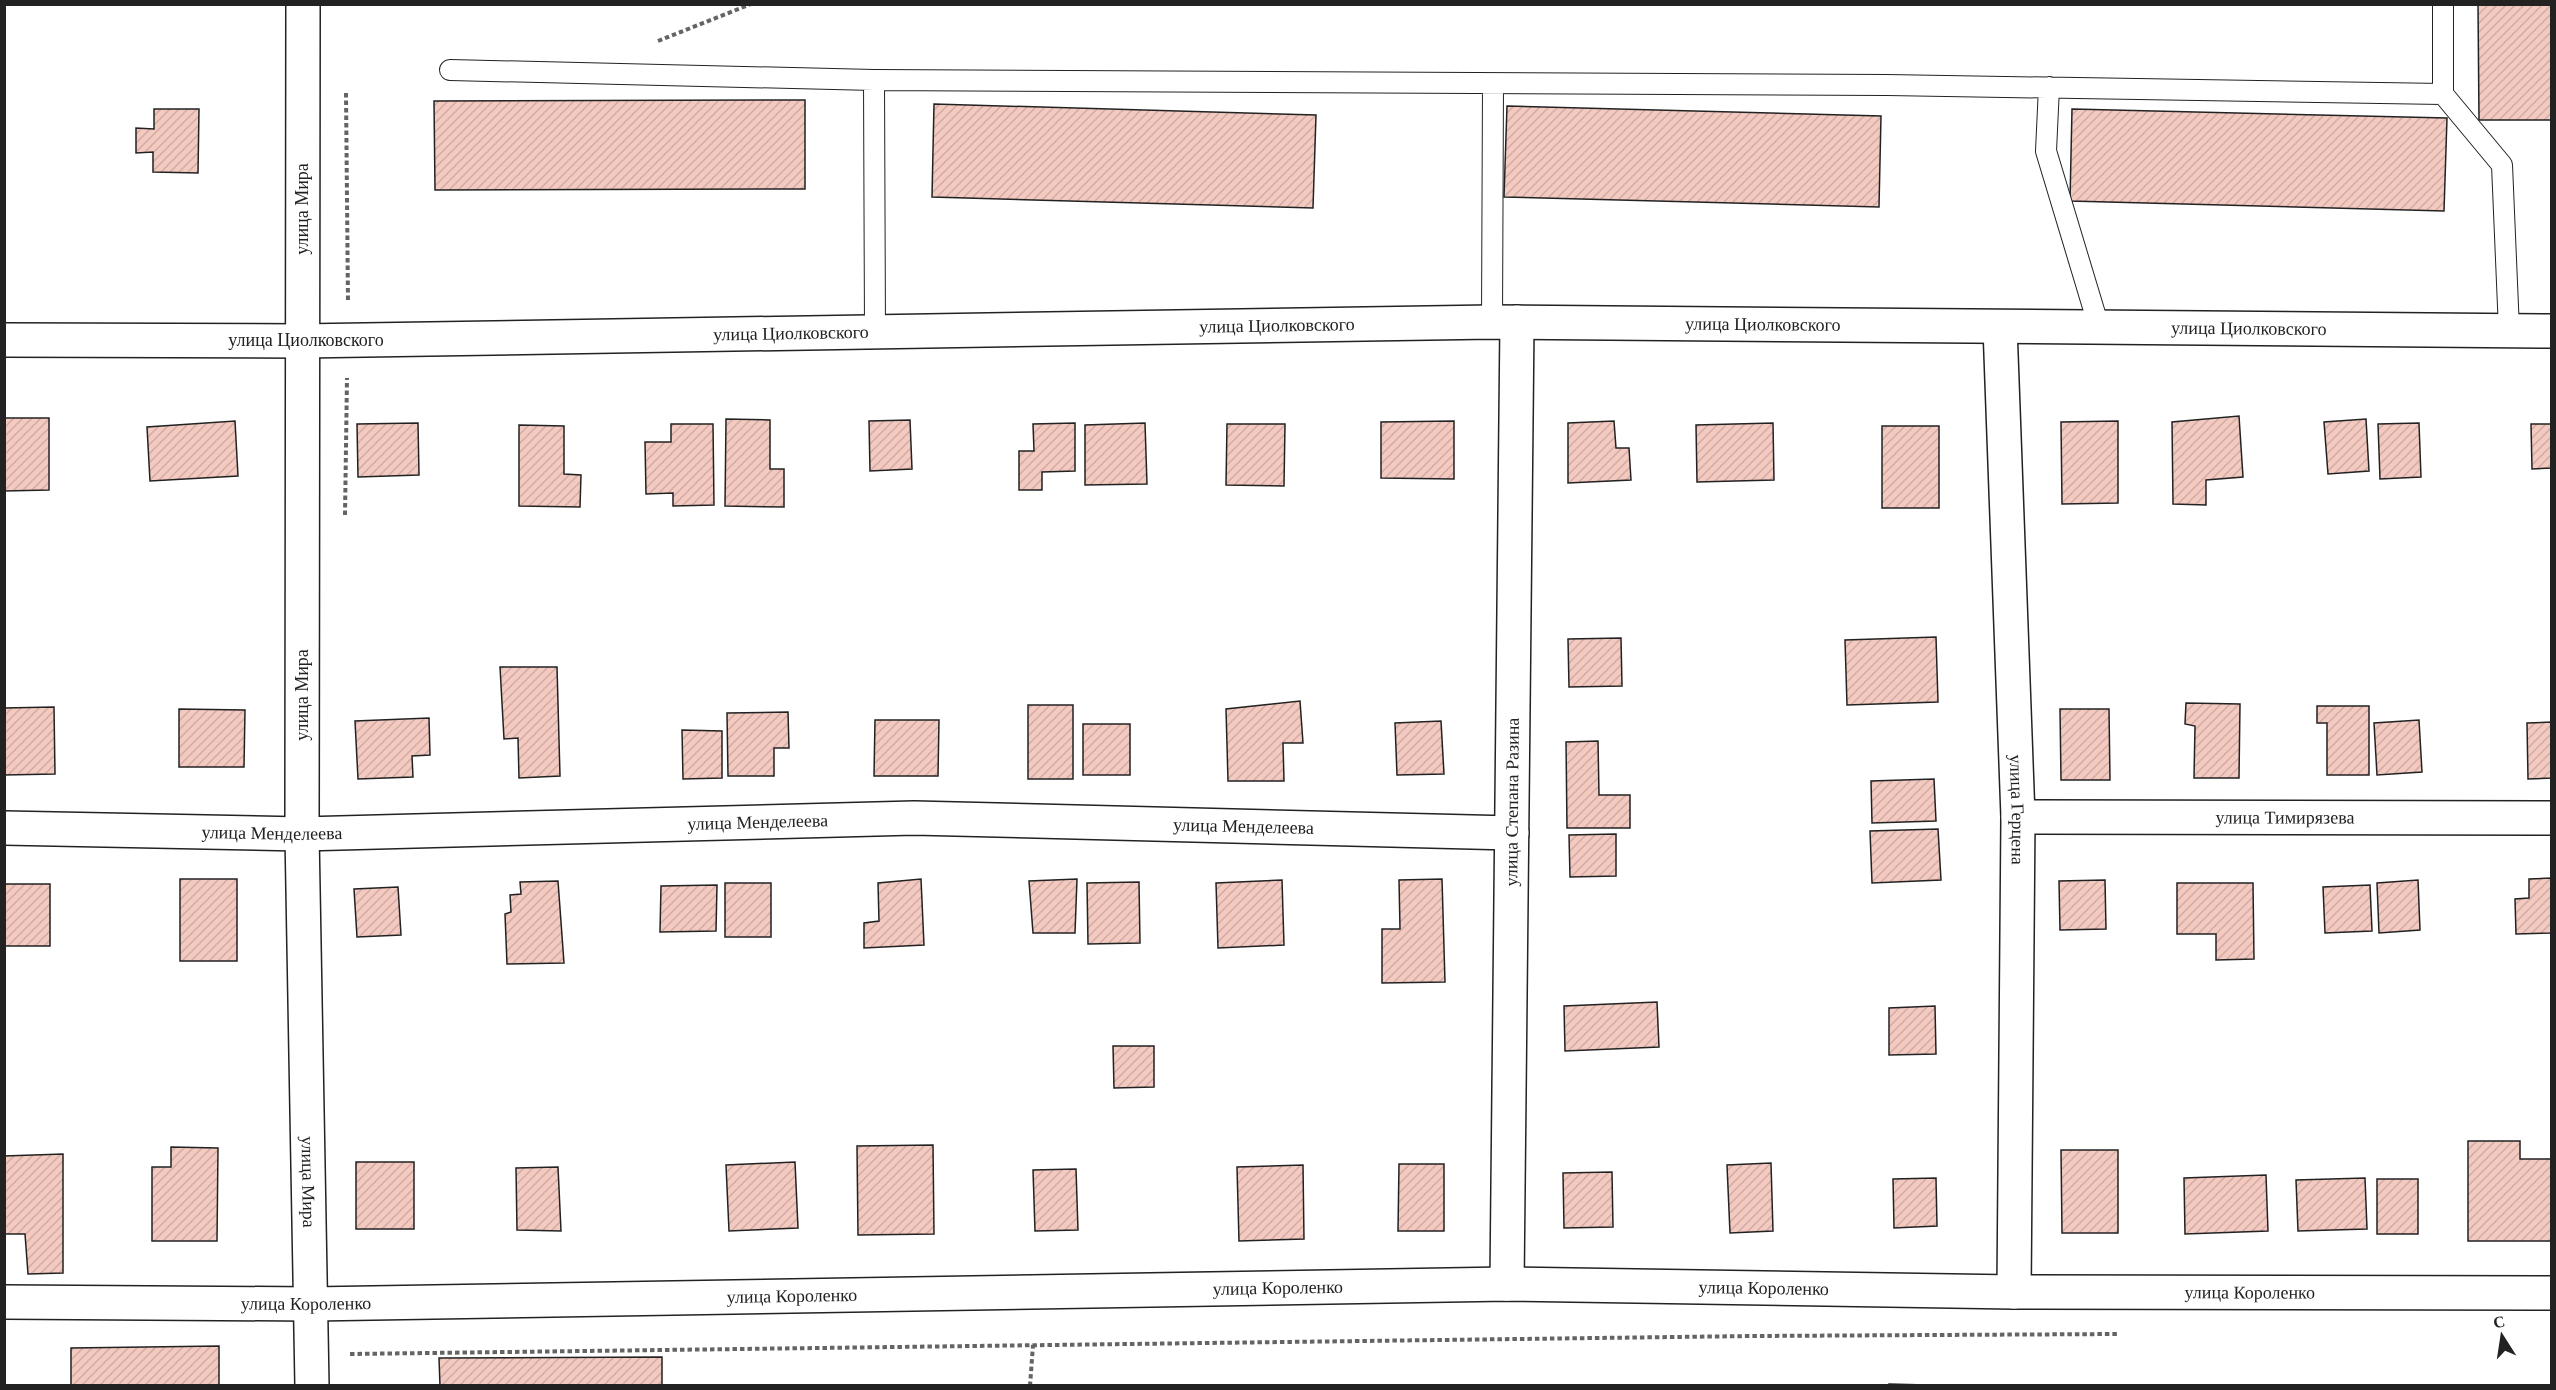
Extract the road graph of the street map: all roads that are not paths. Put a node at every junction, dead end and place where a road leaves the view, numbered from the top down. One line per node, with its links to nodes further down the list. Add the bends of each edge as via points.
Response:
1 (303, 4): 15 (street, улица Мира)
2 (2443, 4): 7 (lane)
3 (450, 70): 4 (lane)
4 (874, 80): 5 (lane); 13 (lane)
5 (1493, 84): 6 (lane); 8 (lane)
6 (2049, 87): 7 (lane); 10 (lane, via 2046,151)
7 (2443, 94): 11 (lane, via 2502,165)
8 (1504, 322): 9 (street, улица Циолковского); 13 (street, улица Циолковского); 19 (street, улица Степана Разина)
9 (2000, 327): 10 (street, улица Циолковского); 16 (street, улица Герцена)
10 (2099, 327): 11 (street, улица Циолковского)
11 (2509, 330): 12 (street, улица Циолковского)
12 (2552, 331)
13 (875, 332): 15 (street, улица Циолковского)
14 (4, 340): 15 (street, улица Циолковского)
15 (302, 341): 20 (street, улица Мира)
16 (2018, 817): 17 (street, улица Тимирязева); 22 (street, улица Герцена)
17 (2552, 818)
18 (4, 828): 20 (street, улица Менделеева)
19 (1512, 833): 20 (street, улица Менделеева, via 914,818); 21 (street, улица Степана Разина)
20 (302, 834): 25 (street, улица Мира)
21 (1507, 1284): 22 (street, улица Короленко); 25 (street, улица Короленко)
22 (2014, 1292): 23 (street, улица Короленко)
23 (2552, 1293)
24 (4, 1302): 25 (street, улица Короленко)
25 (312, 1304): 26 (street, улица Мира)
26 (312, 1386)

